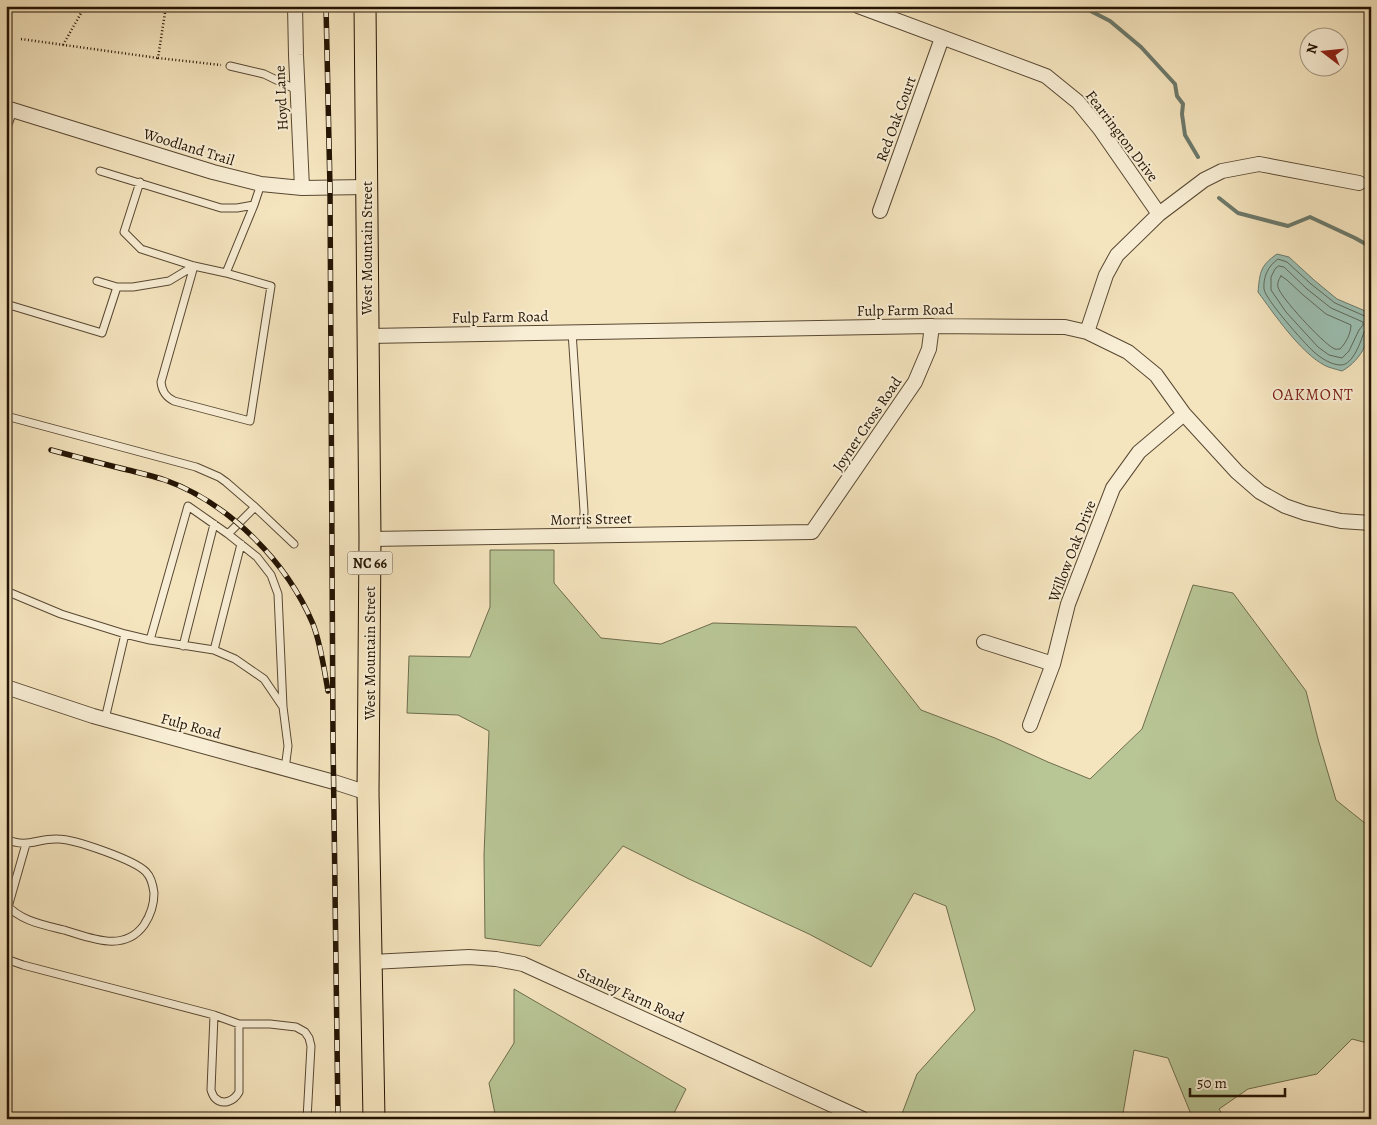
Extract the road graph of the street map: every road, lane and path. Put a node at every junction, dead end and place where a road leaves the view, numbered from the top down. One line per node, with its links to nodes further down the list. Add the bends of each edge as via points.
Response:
1 (25, 6): 7 (path)
2 (85, 6): 10 (path)
3 (166, 6): 11 (path)
4 (295, 6): 13 (street, Hoyd Lane)
5 (365, 6): 20 (main road, West Mountain Street / NC 66)
6 (858, 6): 8 (street, Fearrington Drive)
7 (23, 12)
8 (942, 38): 23 (street, Red Oak Court); 24 (street, Fearrington Drive, via 1046,76 1078,102)
9 (21, 39): 10 (path)
10 (63, 44): 11 (path)
11 (158, 58): 12 (path)
12 (230, 66): 13 (lane, via 264,74)
13 (297, 90): 21 (street, Hoyd Lane)
14 (10, 109): 15 (lane); 19 (street, Woodland Trail)
15 (6, 131)
16 (100, 171): 17 (lane)
17 (140, 182): 22 (lane, via 221,208); 25 (lane, via 124,232 141,249)
18 (1360, 183): 24 (street, via 1259,164 1222,171 1204,180)
19 (261, 184): 21 (street, Woodland Trail); 22 (lane)
20 (366, 187): 21 (street, Woodland Trail); 33 (main road, West Mountain Street / NC 66)
21 (302, 188)
22 (254, 204): 26 (lane)
23 (880, 211)
24 (1159, 214): 32 (street, via 1117,255 1106,275)
25 (194, 266): 26 (lane); 26 (lane, via 161,382 162,389 167,398 174,401 250,422 271,286); 28 (lane, via 169,281 133,287)
26 (226, 273)
27 (97, 281): 28 (lane)
28 (117, 286): 29 (lane, via 102,333)
29 (6, 304)
30 (932, 326): 31 (street, Fulp Farm Road); 32 (street, Fulp Farm Road, via 1065,327); 39 (street, Joyner Cross Road, via 928,349 915,382)
31 (572, 332): 33 (street, Fulp Farm Road); 41 (lane)
32 (1087, 332): 34 (street, Fulp Farm Road, via 1128,352 1156,375)
33 (368, 336): 42 (main road, West Mountain Street / NC 66)
34 (1184, 414): 37 (street, Fulp Farm Road, via 1260,492 1305,513 1341,521); 51 (street, Willow Oak Drive, via 1139,452 1113,488 1068,604)
35 (6, 416): 36 (lane, via 196,467 219,477)
36 (255, 507): 40 (lane); 44 (lane)
37 (1371, 523)
38 (214, 524): 40 (lane); 47 (lane, via 188,506); 49 (lane)
39 (812, 532): 41 (street, Morris Street)
40 (228, 534): 43 (lane)
41 (583, 536): 42 (street, Morris Street)
42 (370, 539): 57 (main road, West Mountain Street / NC 66)
43 (240, 544): 50 (lane); 53 (lane, via 271,575 278,594)
44 (294, 544)
45 (6, 591): 46 (lane, via 61,614)
46 (125, 634): 47 (lane); 54 (lane)
47 (150, 640): 49 (lane)
48 (984, 642): 51 (street)
49 (183, 646): 50 (lane)
50 (214, 650): 53 (lane, via 235,659 264,680)
51 (1052, 664): 55 (street, Willow Oak Drive)
52 (6, 687): 54 (street, Fulp Road)
53 (283, 707): 56 (lane, via 288,746)
54 (105, 719): 56 (street, Fulp Road)
55 (1030, 725)
56 (285, 769): 57 (street, Fulp Road)
57 (368, 793): 62 (main road, West Mountain Street / NC 66)
58 (6, 839): 59 (lane)
59 (26, 844): 60 (lane); 60 (lane, via 59,839 136,865 152,881 152,908 139,932 116,942 101,941 26,919)
60 (7, 906)
61 (6, 959): 63 (lane)
62 (372, 962): 66 (main road, West Mountain Street / NC 66); 67 (street, Stanley Farm Road, via 469,957 523,964)
63 (214, 1015): 64 (lane); 64 (lane, via 211,1090 221,1101 229,1102 239,1092)
64 (239, 1024): 65 (lane, via 290,1025 301,1029 309,1038)
65 (307, 1119)
66 (374, 1119)
67 (863, 1119)

